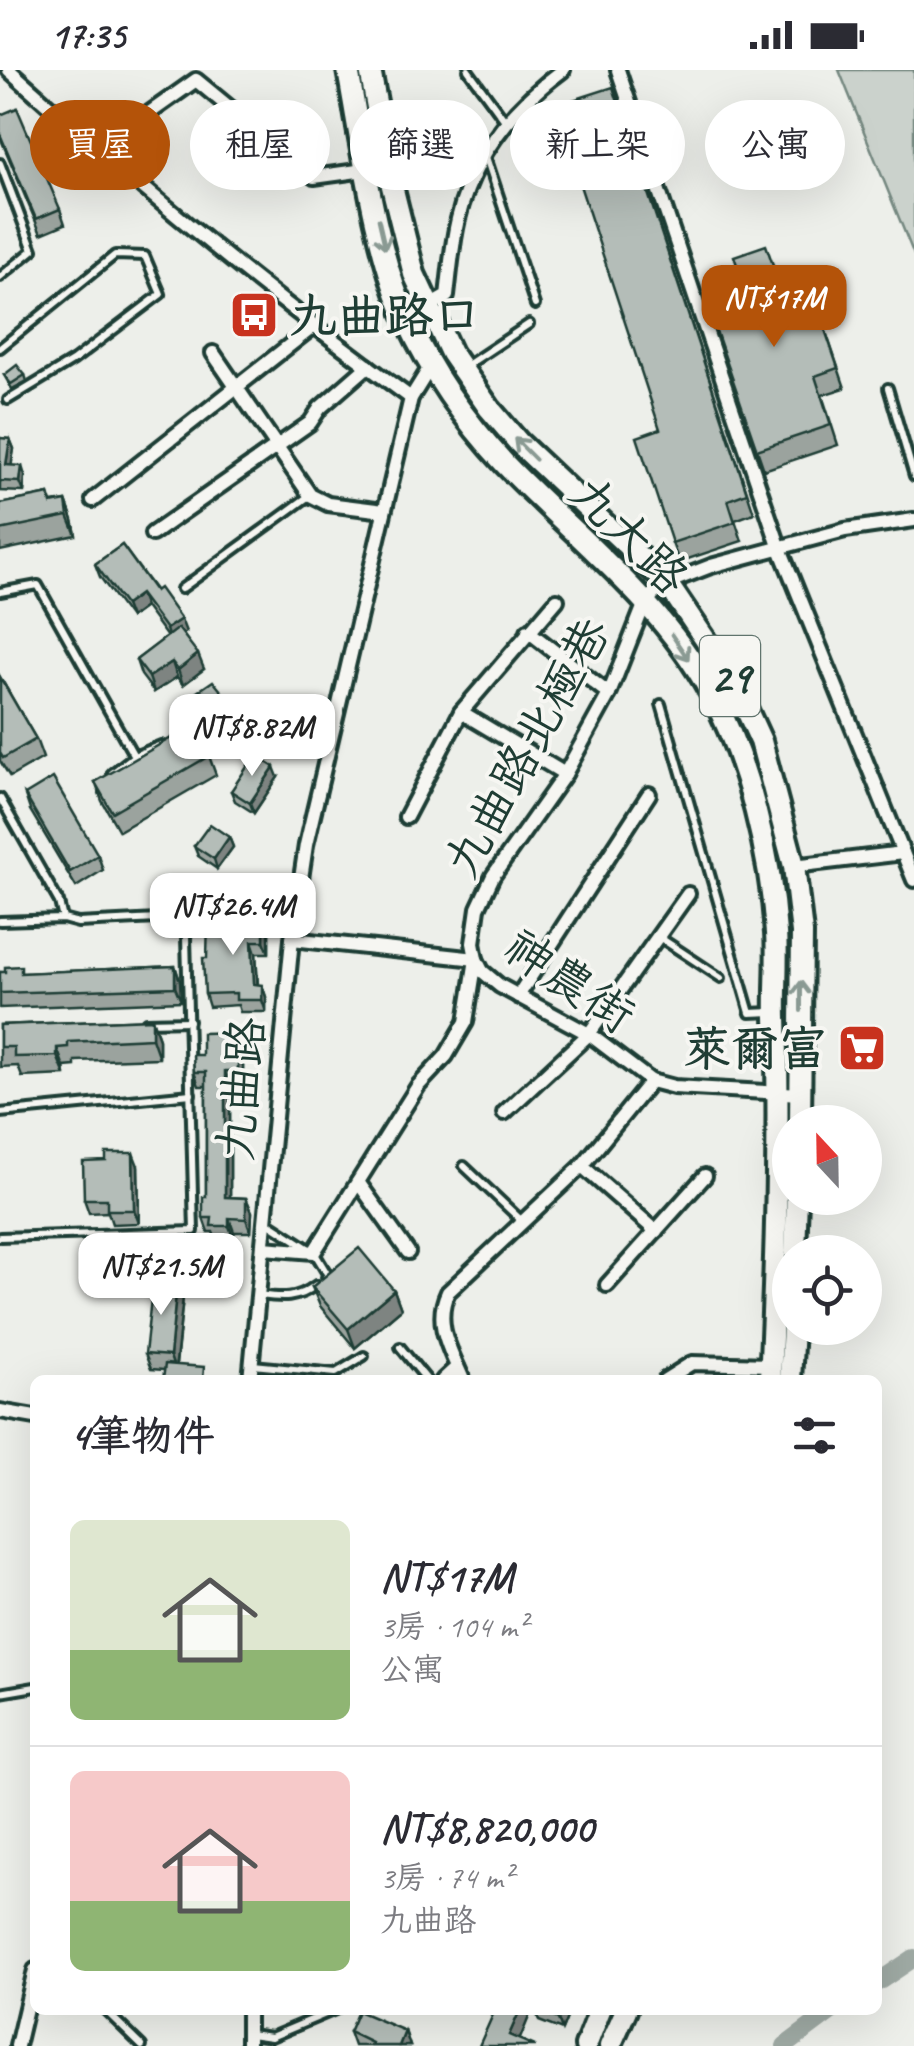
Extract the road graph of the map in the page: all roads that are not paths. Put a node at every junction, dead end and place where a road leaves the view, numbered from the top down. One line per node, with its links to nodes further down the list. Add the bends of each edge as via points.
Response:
1 (9, 70): 7 (street)
2 (348, 70): 9 (main road, 九大路 / 29)
3 (370, 70): 10 (main road, 九大路 / 29)
4 (468, 70): 11 (lane)
5 (564, 70): 11 (street)
6 (618, 70): 42 (street)
7 (42, 100)
8 (167, 100): 15 (street, via 196,80 314,176)
9 (357, 100)
10 (372, 100)
11 (506, 122): 12 (street)
12 (490, 145)
13 (0, 163): 20 (lane, via 33,250)
14 (490, 171): 21 (lane)
15 (350, 172)
16 (146, 190): 25 (street)
17 (381, 190): 23 (main road, 九大路 / 29, one-way to 23, via 393,282)
18 (385, 190): 22 (main road, 九大路 / 29)
19 (469, 190): 22 (street, via 458,217 447,296)
20 (0, 277)
21 (535, 306)
22 (428, 309): 23 (street); 28 (main road, 九大路 / 29)
23 (407, 319): 29 (main road, 九大路 / 29)
24 (530, 324): 28 (lane)
25 (314, 326): 30 (street); 31 (street)
26 (0, 348): 34 (lane, via 115,255 145,256 161,294)
27 (213, 353): 31 (street)
28 (457, 361): 29 (street, 九曲路); 43 (main road, 九大路 / 29, one-way to 28, via 518,443)
29 (431, 365): 33 (street, 九曲路); 47 (main road, 九大路 / 29, via 502,460)
30 (368, 366): 33 (street); 35 (street)
31 (238, 386): 35 (street); 38 (street)
32 (888, 388): 36 (lane)
33 (411, 398): 39 (street, 九曲路)
34 (8, 400)
35 (277, 446): 37 (street); 41 (street)
36 (914, 476)
37 (310, 495): 39 (street); 44 (lane)
38 (93, 500)
39 (384, 511): 63 (street, 九曲路)
40 (914, 520): 42 (street)
41 (152, 534)
42 (779, 546): 43 (street); 59 (street)
43 (667, 584): 47 (street); 60 (main road, 九大路 / 29, via 734,682 761,741)
44 (180, 589)
45 (0, 592): 53 (lane, via 38,584)
46 (557, 600): 48 (street)
47 (646, 600): 49 (street, 九曲路北極巷); 72 (main road, 九大路 / 29, one-way to 72, via 712,694 735,750 768,870)
48 (528, 631): 49 (street); 51 (street)
49 (609, 694): 54 (street, 九曲路北極巷)
50 (661, 704): 72 (lane, via 750,1013)
51 (461, 712): 54 (street); 58 (street)
52 (176, 738): 53 (lane)
53 (134, 756): 55 (lane)
54 (565, 774): 69 (street, 九曲路北極巷, via 492,876 478,908)
55 (100, 782)
56 (648, 794): 71 (street)
57 (0, 798): 65 (lane)
58 (406, 817)
59 (903, 853): 60 (street); 61 (street)
60 (794, 866): 77 (main road, 九大路 / 29, one-way to 60, via 802,934)
61 (914, 880)
62 (688, 894): 67 (street)
63 (296, 912): 64 (lane); 68 (street, 九曲路)
64 (191, 917): 65 (lane); 73 (lane)
65 (63, 919): 66 (lane)
66 (0, 921)
67 (658, 936): 70 (lane); 75 (street)
68 (292, 939): 69 (street, 神農街); 86 (street, 九曲路)
69 (476, 958): 71 (street, 神農街, via 482,971); 85 (street, 九曲路北極巷, via 466,1022)
70 (721, 978)
71 (518, 996): 75 (street, 神農街)
72 (776, 1012): 77 (main road, 九大路 / 29)
73 (189, 1021): 74 (lane); 78 (lane)
74 (132, 1022)
75 (589, 1034): 76 (street, 神農街); 81 (street)
76 (651, 1081): 77 (street, 神農街, via 674,1088); 83 (street)
77 (790, 1092): 79 (main road, 九大路 / 29); 100 (main road, 九大路 / 29)
78 (191, 1094): 80 (lane); 89 (lane, via 194,1231)
79 (794, 1105)
80 (0, 1113)
81 (504, 1113)
82 (464, 1166): 87 (lane)
83 (582, 1166): 87 (street); 88 (street)
84 (705, 1176): 88 (street)
85 (358, 1182): 91 (street, 九曲路北極巷); 92 (street)
86 (265, 1220): 90 (street, 九曲路); 91 (lane)
87 (523, 1222): 99 (street, via 442,1304 440,1326)
88 (656, 1231): 93 (street)
89 (0, 1238)
90 (262, 1248): 91 (street); 94 (street, 九曲路)
91 (314, 1252): 94 (lane, via 328,1275 303,1295)
92 (408, 1252)
93 (607, 1285)
94 (258, 1296): 98 (street, 九曲路)
95 (791, 1345): 104 (main road)
96 (400, 1346): 102 (lane)
97 (364, 1356): 98 (lane, via 336,1373)
98 (252, 1365): 101 (street, 九曲路)
99 (460, 1373)
100 (771, 1373): 103 (street, via 692,1363)
101 (251, 1375)
102 (423, 1375)
103 (673, 1375)
104 (790, 1375)
105 (0, 1411): 106 (street)
106 (30, 1416)
107 (30, 1688): 108 (lane)
108 (0, 1693)
109 (30, 1991): 116 (street)
110 (109, 2015): 117 (lane)
111 (248, 2015): 115 (street)
112 (323, 2015): 115 (lane)
113 (598, 2015): 118 (main road)
114 (624, 2015): 119 (main road)
115 (249, 2040)
116 (17, 2046)
117 (142, 2046)
118 (586, 2046)
119 (610, 2046)

